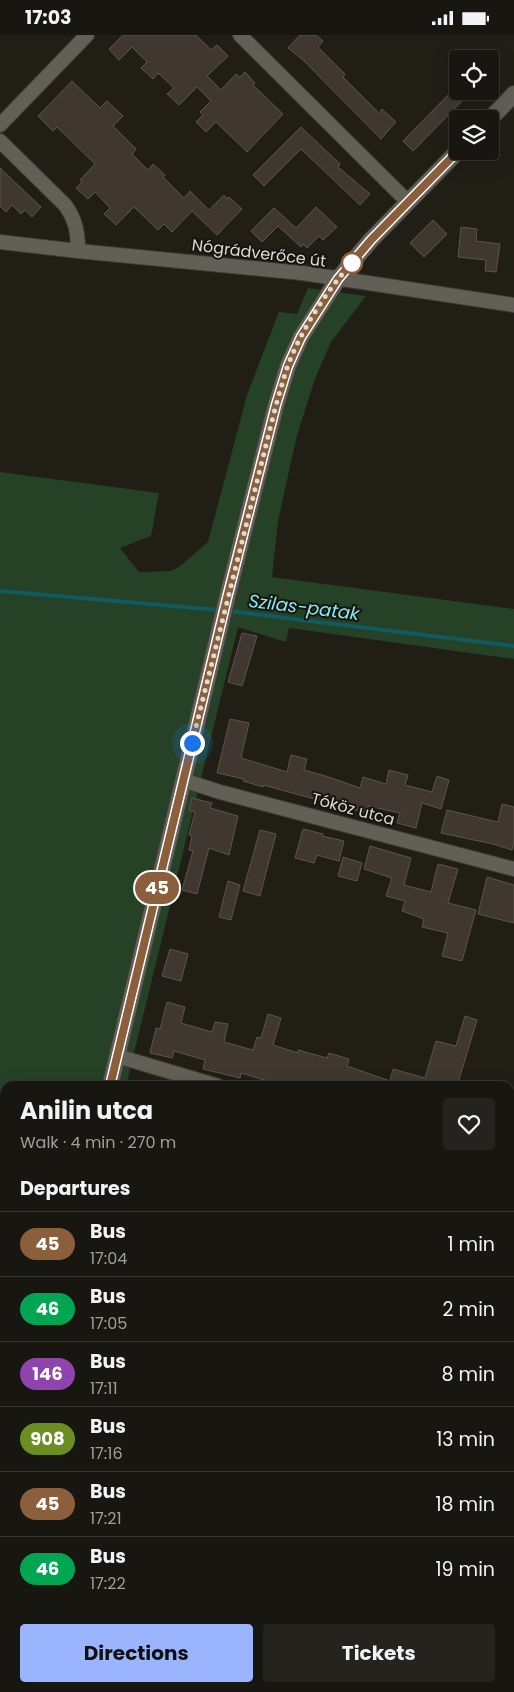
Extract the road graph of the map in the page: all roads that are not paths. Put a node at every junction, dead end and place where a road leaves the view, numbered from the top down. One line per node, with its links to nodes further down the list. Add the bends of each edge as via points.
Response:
1 (87, 35): 5 (street)
2 (240, 35): 8 (street)
3 (514, 94): 4 (street)
4 (499, 110)
5 (0, 125)
6 (0, 141): 10 (street, via 73,215)
7 (449, 160): 8 (street)
8 (408, 203): 11 (street)
9 (0, 242): 10 (street, Nógrádverőce út)
10 (78, 251): 11 (street, Nógrádverőce út)
11 (338, 279): 12 (street, Nógrádverőce út); 13 (street, via 301,337 288,366)
12 (514, 305)
13 (183, 780): 14 (street, Tóköz utca); 15 (street)
14 (514, 869)
15 (117, 1056): 16 (street); 17 (street)
16 (111, 1081)
17 (201, 1081)

